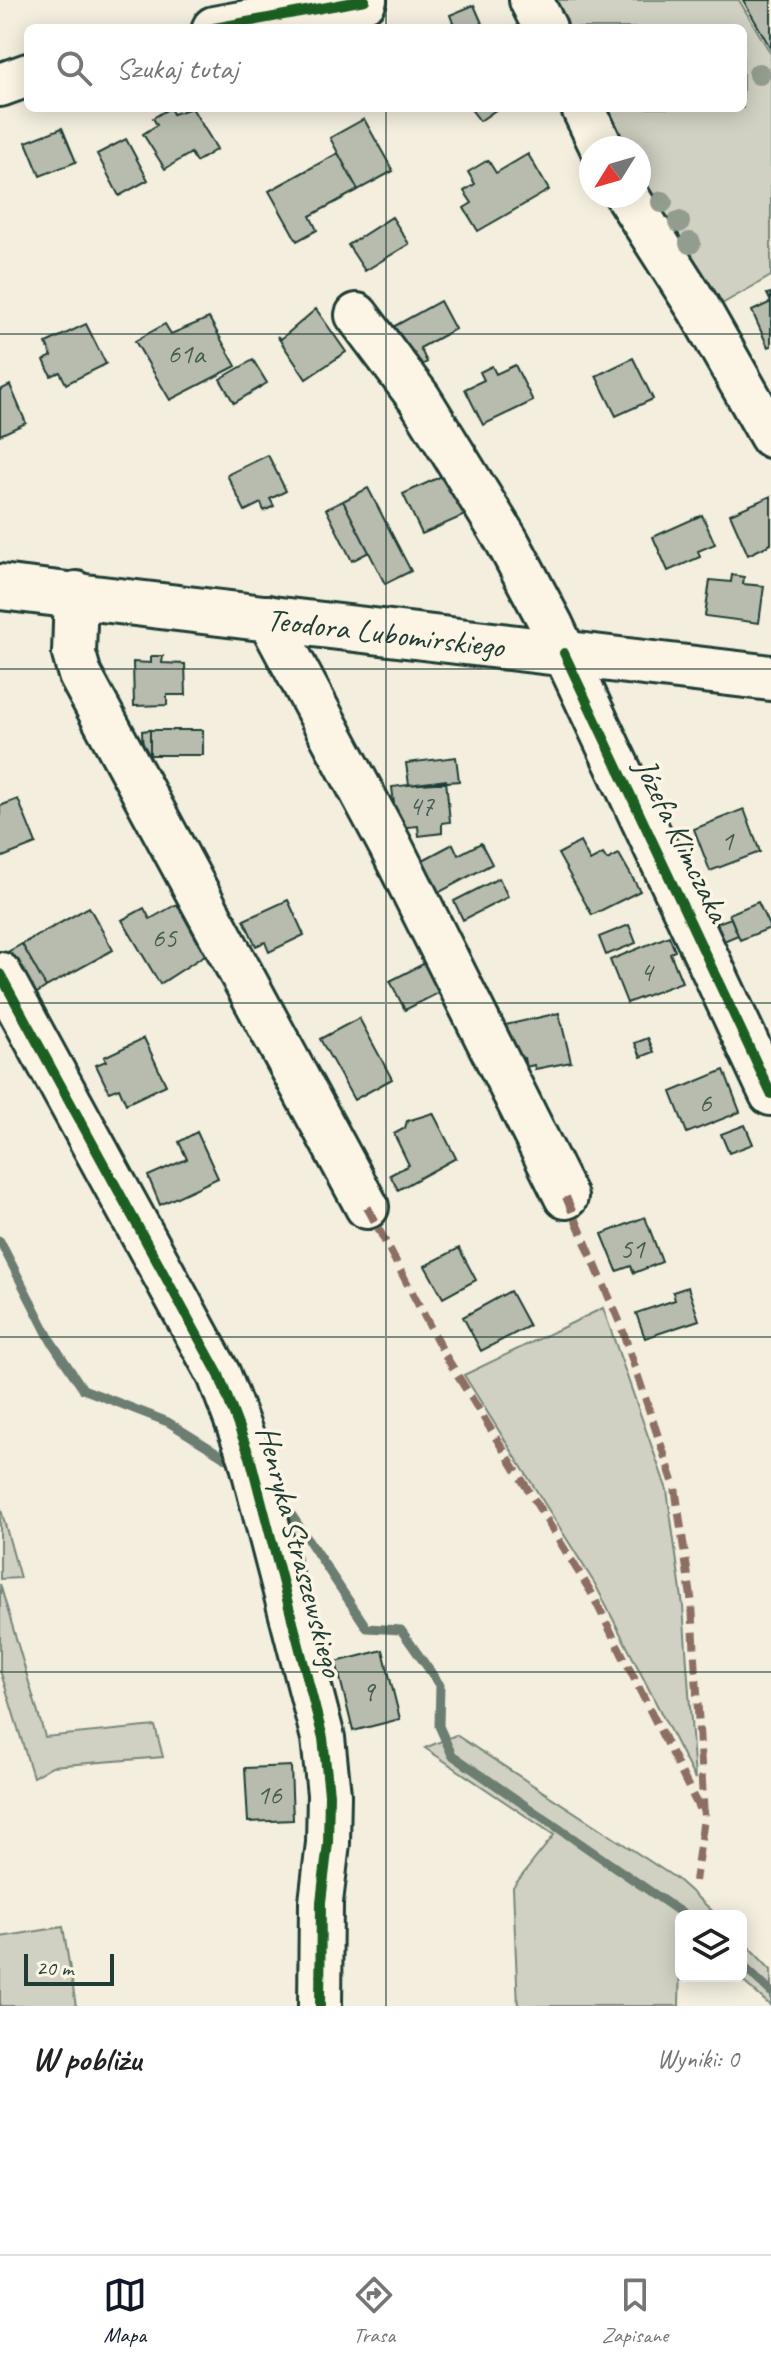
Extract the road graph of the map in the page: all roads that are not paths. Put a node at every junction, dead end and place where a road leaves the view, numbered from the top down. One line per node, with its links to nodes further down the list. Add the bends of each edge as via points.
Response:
1 (365, 0): 3 (street)
2 (531, 0): 4 (street)
3 (223, 17)
4 (543, 24)
5 (24, 76): 6 (street)
6 (0, 85)
7 (585, 112): 8 (street)
8 (596, 136)
9 (635, 208): 11 (street)
10 (357, 315): 15 (street, Józefa Klimczaka, via 419,398 507,541)
11 (771, 436)
12 (0, 587): 13 (highway, Teodora Lubomirskiego)
13 (76, 593): 14 (highway, Teodora Lubomirskiego); 20 (street, via 74,654 80,675)
14 (268, 617): 15 (highway, Teodora Lubomirskiego); 19 (street, via 390,845)
15 (564, 653): 16 (highway, Teodora Lubomirskiego); 18 (street, Józefa Klimczaka)
16 (771, 678)
17 (0, 974): 21 (street, Henryka Straszewskiego, via 219,1375 250,1457 323,1738 329,1794)
18 (771, 1094)
19 (566, 1197)
20 (367, 1207)
21 (320, 2006)

